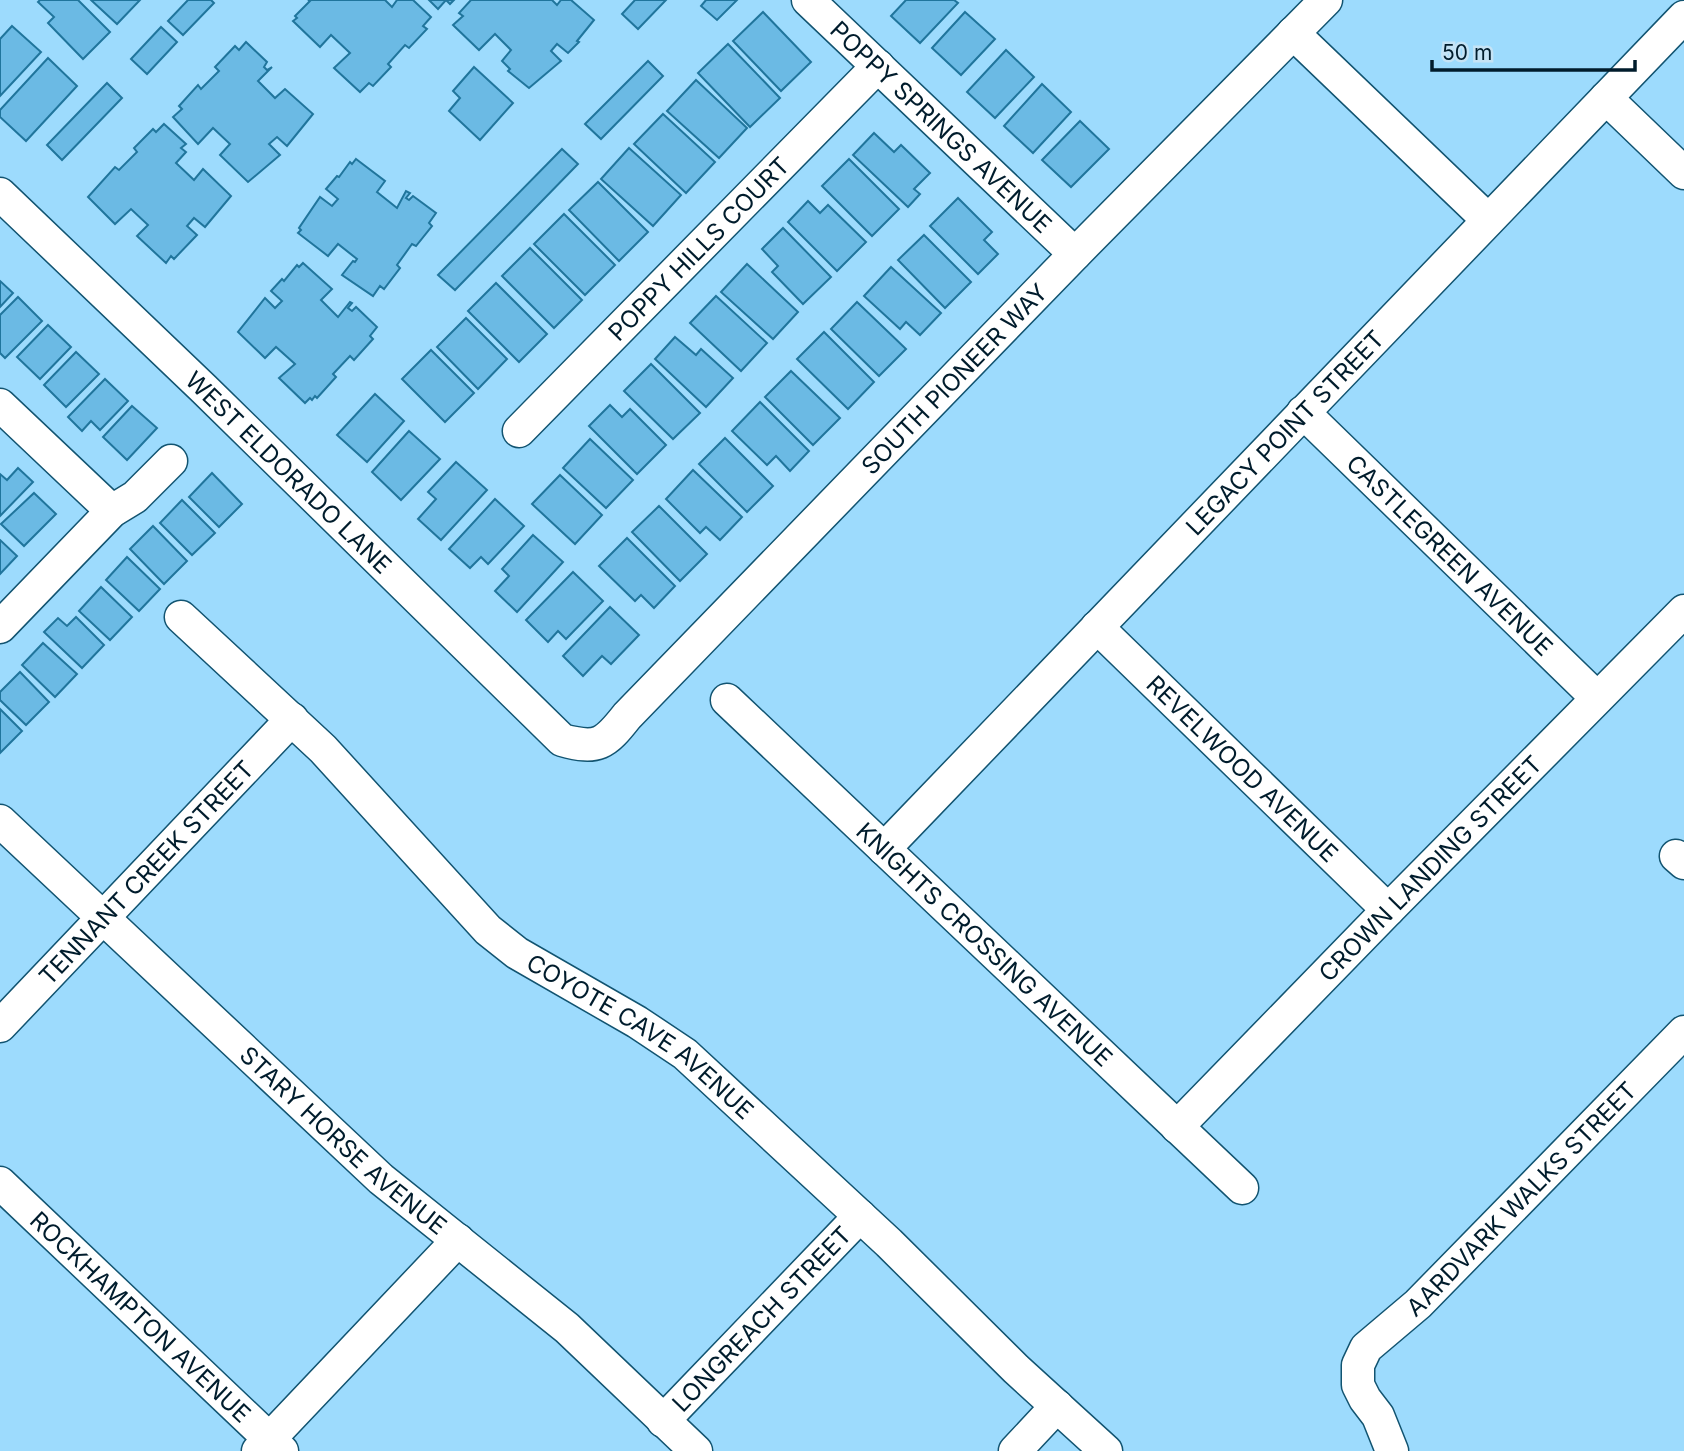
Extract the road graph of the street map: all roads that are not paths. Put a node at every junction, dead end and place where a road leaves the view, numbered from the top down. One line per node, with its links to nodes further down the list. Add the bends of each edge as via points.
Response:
1 (808, 0): 5 (street, POPPY SPRINGS AVENUE)
2 (1326, 0): 4 (street, SOUTH PIONEER WAY)
3 (1684, 17): 6 (street, LEGACY POINT STREET)
4 (1293, 33): 9 (street); 10 (street, SOUTH PIONEER WAY)
5 (878, 66): 10 (street, POPPY SPRINGS AVENUE); 13 (street, POPPY HILLS COURT)
6 (1606, 98): 7 (street); 9 (street, LEGACY POINT STREET)
7 (1684, 173)
8 (0, 194): 23 (street, WEST ELDORADO LANE, via 562,740)
9 (1488, 220): 12 (street, LEGACY POINT STREET)
10 (1075, 254): 23 (street, SOUTH PIONEER WAY, via 609,738 595,746)
11 (0, 405): 15 (street)
12 (1303, 412): 19 (street, LEGACY POINT STREET); 20 (street, CASTLEGREEN AVENUE)
13 (519, 431)
14 (171, 461): 15 (street, via 135,497)
15 (112, 511): 18 (street)
16 (1684, 611): 20 (street, CROWN LANDING STREET)
17 (181, 617): 22 (street, COYOTE CAVE AVENUE)
18 (0, 627)
19 (1097, 627): 25 (street, LEGACY POINT STREET); 26 (street, REVELWOOD AVENUE)
20 (1597, 698): 26 (street, CROWN LANDING STREET)
21 (727, 700): 25 (street, KNIGHTS CROSSING AVENUE)
22 (292, 719): 27 (street, TENNANT CREEK STREET); 33 (street, COYOTE CAVE AVENUE, via 488,930 517,953 685,1054)
23 (577, 744)
24 (0, 821): 27 (street, STARY HORSE AVENUE)
25 (884, 849): 30 (street, KNIGHTS CROSSING AVENUE)
26 (1388, 910): 30 (street, CROWN LANDING STREET)
27 (103, 918): 28 (street, TENNANT CREEK STREET); 34 (street, STARY HORSE AVENUE, via 381,1179)
28 (0, 1026)
29 (1684, 1032): 41 (street, AARDVARK WALKS STREET, via 1418,1304 1366,1348 1358,1365 1358,1385 1378,1416)
30 (1177, 1127): 32 (street, KNIGHTS CROSSING AVENUE)
31 (0, 1182): 37 (street, ROCKHAMPTON AVENUE)
32 (1242, 1188)
33 (860, 1216): 35 (street, COYOTE CAVE AVENUE); 36 (street, LONGREACH STREET)
34 (458, 1240): 36 (street, STARY HORSE AVENUE, via 567,1328); 37 (street)
35 (1057, 1406): 39 (street); 40 (street, COYOTE CAVE AVENUE)
36 (663, 1420): 38 (street, STARY HORSE AVENUE)
37 (270, 1447)
38 (696, 1451)
39 (1015, 1451)
40 (1106, 1451)
41 (1392, 1451)

